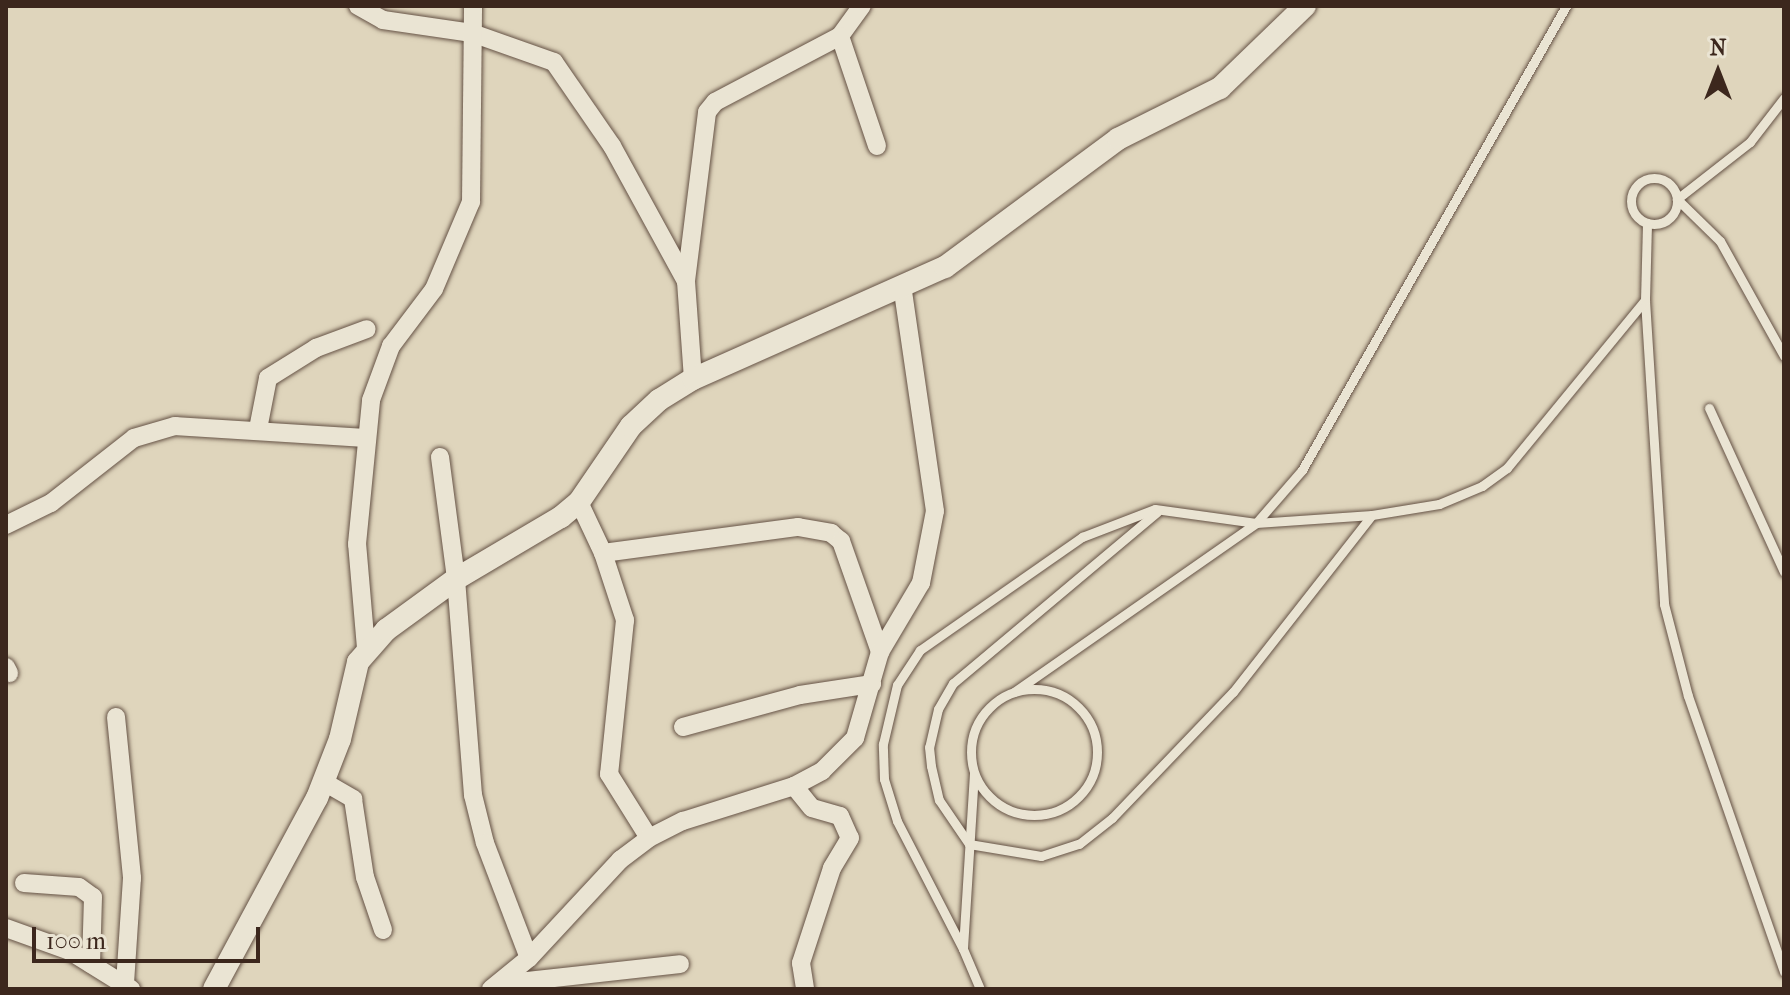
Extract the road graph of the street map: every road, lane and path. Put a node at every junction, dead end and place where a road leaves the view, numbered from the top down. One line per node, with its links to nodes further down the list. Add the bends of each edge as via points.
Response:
1 (358, 6): 6 (street, via 383,20)
2 (473, 6): 6 (street)
3 (862, 6): 7 (street)
4 (1305, 6): 13 (street, via 1220,88 1118,139 975,247)
5 (1566, 6): 25 (lane, via 1302,470)
6 (472, 33): 12 (street, via 537,55 566,72); 20 (street, via 471,202 439,279 377,375)
7 (840, 36): 9 (street); 12 (street, via 715,102 707,112)
8 (1784, 98): 10 (lane, via 1750,142)
9 (877, 146)
10 (1677, 199): 11 (lane, via 1671,216); 11 (lane, via 1661,179 1643,180 1631,203); 16 (lane, via 1720,241)
11 (1647, 223): 14 (lane)
12 (686, 281): 17 (street)
13 (902, 286): 17 (street); 31 (street, via 935,511 921,583)
14 (1645, 300): 24 (lane, via 1507,468 1439,504); 48 (lane, via 1664,604 1688,696)
15 (367, 329): 19 (street, via 316,348 268,378)
16 (1784, 356)
17 (693, 379): 22 (street, via 631,426)
18 (1709, 408): 28 (lane)
19 (258, 429): 20 (street); 26 (street, via 196,424 144,434 51,503)
20 (365, 438): 30 (street, via 357,544)
21 (440, 457): 29 (street)
22 (579, 502): 27 (street); 29 (street)
23 (1159, 510): 25 (lane); 40 (lane, via 953,683 938,709 929,747 931,766 939,800); 44 (lane, via 1082,537 920,650 897,685 883,744 889,799)
24 (1372, 515): 25 (lane); 40 (lane, via 1233,692 1101,827 1079,844 1041,856)
25 (1256, 523): 33 (lane)
26 (6, 525)
27 (603, 553): 31 (street, via 798,527 831,533 844,550); 39 (street, via 621,600 626,636 609,774)
28 (1784, 572)
29 (456, 579): 30 (street); 45 (street, via 473,795 485,843)
30 (366, 648): 37 (street)
31 (880, 652): 32 (street)
32 (872, 684): 35 (street, via 800,695); 38 (street, via 855,738 845,751)
33 (1014, 692): 36 (lane, via 992,705 977,724 970,748); 36 (lane, via 1051,692 1083,710 1095,732 1098,757 1092,781 1077,800 1055,813 1030,816 996,802)
34 (116, 717): 49 (street, via 132,878)
35 (683, 727)
36 (974, 773): 40 (lane)
37 (324, 782): 43 (street, via 353,799 365,877); 51 (street)
38 (794, 786): 39 (street, via 683,821); 52 (street, via 812,808 840,816 850,838 832,868 801,963)
39 (649, 838): 45 (street, via 620,860)
40 (969, 844): 44 (lane)
41 (24, 883): 46 (street, via 79,887 93,897)
42 (6, 928): 46 (street)
43 (383, 930)
44 (963, 949): 53 (lane)
45 (529, 958): 50 (street)
46 (91, 964): 49 (street)
47 (680, 964): 50 (street)
48 (1784, 972)
49 (128, 986)
50 (496, 986)
51 (214, 989)
52 (805, 989)
53 (980, 989)

